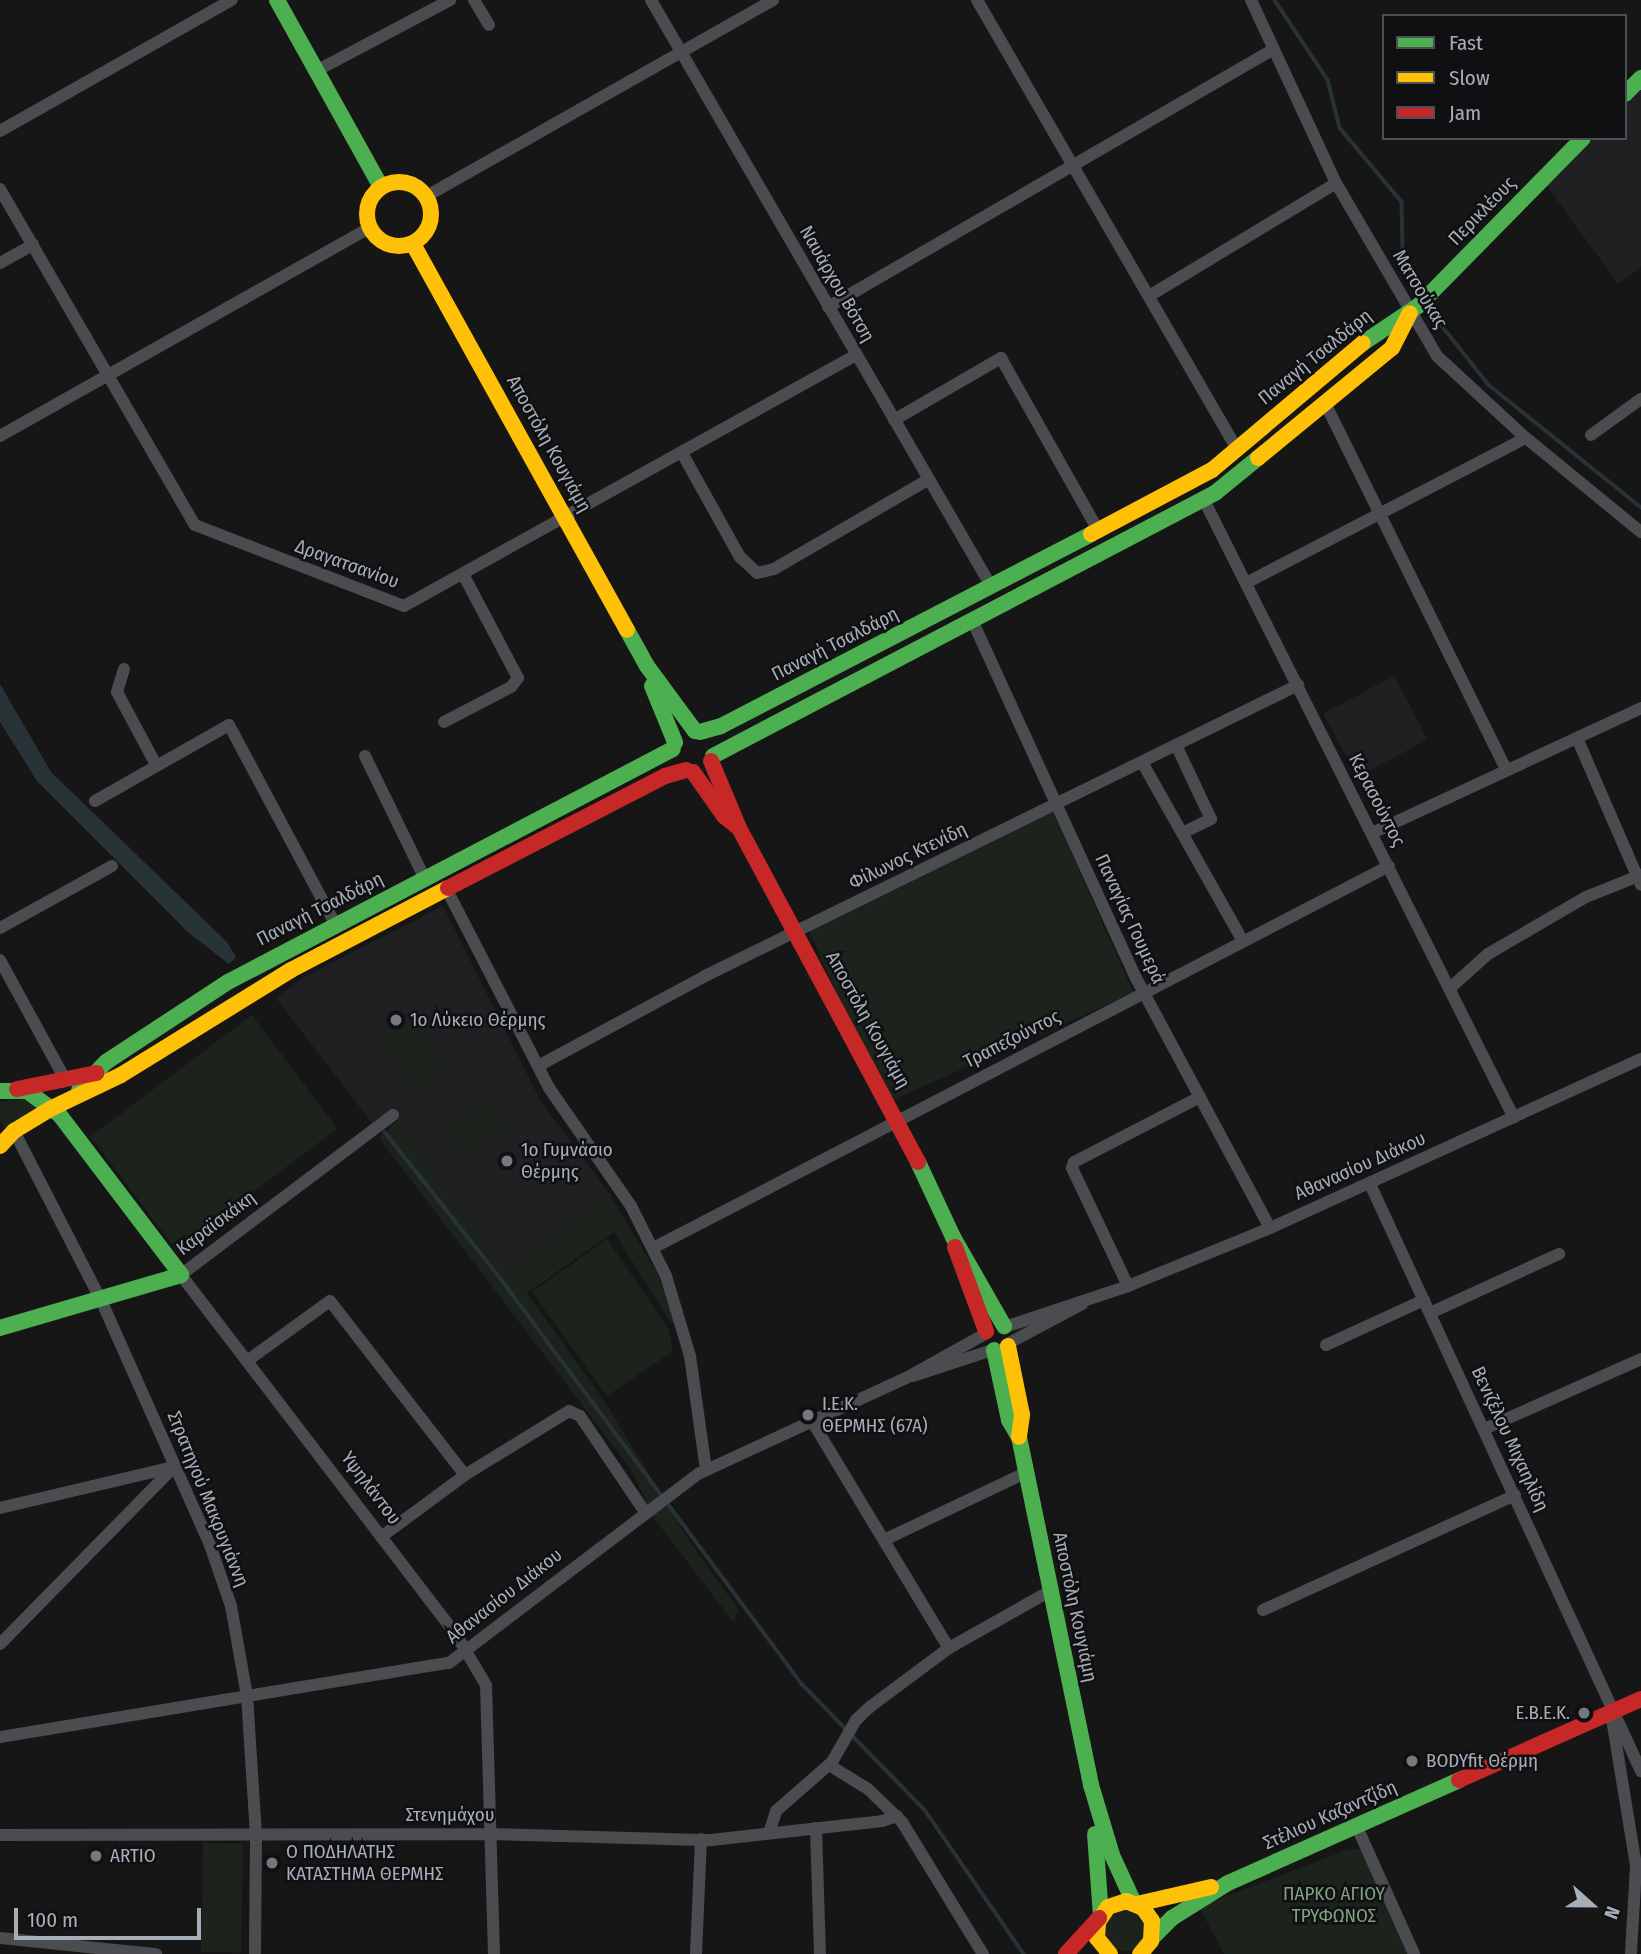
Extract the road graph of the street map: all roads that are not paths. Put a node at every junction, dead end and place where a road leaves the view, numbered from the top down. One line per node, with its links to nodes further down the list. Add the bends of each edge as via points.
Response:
1 (232, 0): 15 (street)
2 (277, 0): 12 (street)
3 (450, 0): 12 (street)
4 (474, 0): 9 (street)
5 (651, 0): 11 (street, Ναυάρχου Βότση)
6 (773, 0): 11 (street)
7 (977, 0): 17 (street)
8 (1251, 0): 10 (street, Ματσούκας)
9 (489, 25)
10 (1274, 49): 17 (street); 18 (street, Ματσούκας)
11 (680, 53): 21 (street); 27 (street, Ναυάρχου Βότση)
12 (316, 71): 19 (street)
13 (1641, 78): 14 (street)
14 (1627, 92)
15 (0, 131)
16 (1581, 140): 28 (street, Περικλέους)
17 (1073, 166): 26 (street); 27 (street)
18 (1336, 183): 26 (street); 28 (street, Ματσούκας)
19 (382, 187): 21 (street, via 402,182); 22 (street, via 368,208)
20 (0, 189): 24 (street, Δραγατσανίου)
21 (425, 197): 23 (street, via 430,222)
22 (371, 228): 23 (street, via 393,246); 30 (street)
23 (413, 244): 42 (street, Αποστόλη Κουγιάμη)
24 (33, 245): 25 (street); 30 (street, Δραγατσανίου)
25 (0, 263)
26 (1149, 296): 37 (street)
27 (828, 307): 29 (street, Ναυάρχου Βότση)
28 (1414, 309): 32 (street, Παναγή Τσαλδάρη, via 1391,348); 36 (street, Ματσούκας, via 1437,356); 37 (street, Παναγή Τσαλδάρη, via 1378,330)
29 (856, 355): 33 (street, Ναυάρχου Βότση); 38 (street, Δραγατσανίου)
30 (108, 375): 35 (street); 45 (street, Δραγατσανίου, via 202,530 404,606)
31 (1641, 399): 34 (street)
32 (1325, 403): 40 (street, Παναγή Τσαλδάρη); 41 (street)
33 (894, 420): 39 (street, Ναυάρχου Βότση); 43 (street, via 1001,358)
34 (1591, 435)
35 (0, 436)
36 (1526, 438): 41 (street); 44 (street, Ματσούκας)
37 (1237, 449): 43 (street, Παναγή Τσαλδάρη, via 1199,478)
38 (682, 453): 39 (street, via 740,557 757,573 774,569); 42 (street, Δραγατσανίου)
39 (929, 479): 47 (street, Ναυάρχου Βότση)
40 (1204, 500): 46 (street, Κερασούντος); 48 (street, Παναγή Τσαλδάρη)
41 (1380, 514): 46 (street); 62 (street)
42 (566, 519): 45 (street, Δραγατσανίου); 49 (street, Αποστόλη Κουγιάμη)
43 (1099, 532): 47 (street, Παναγή Τσαλδάρη)
44 (1641, 533)
45 (464, 576): 53 (street, via 518,678 511,687)
46 (1246, 583): 51 (street, Κερασούντος)
47 (991, 586): 54 (street, Παναγή Τσαλδάρη, via 721,726)
48 (972, 620): 59 (street, Παναγή Τσαλδάρη); 65 (street, Παναγίας Γουμερά)
49 (647, 666): 54 (street, Αποστόλη Κουγιάμη); 57 (street, Αποστόλη Κουγιάμη)
50 (124, 669): 61 (street, via 117,692)
51 (1298, 685): 56 (street, Φίλωνος Κτενίδη); 68 (street, Κερασούντος)
52 (1641, 708): 55 (street)
53 (444, 722)
54 (697, 731): 57 (street, via 683,733); 59 (street, via 711,741)
55 (1577, 738): 62 (street); 72 (street)
56 (1176, 745): 60 (street, Φίλωνος Κτενίδη); 67 (street, via 1212,819)
57 (674, 746): 63 (street, via 676,762); 71 (street, Παναγή Τσαλδάρη)
58 (365, 756): 71 (street)
59 (712, 758): 63 (street); 66 (street, Αποστόλη Κουγιάμη)
60 (1142, 762): 65 (street, Φίλωνος Κτενίδη); 67 (street)
61 (155, 763): 64 (street); 74 (street, via 229,724)
62 (1506, 769): 68 (street)
63 (689, 771): 66 (street, Αποστόλη Κουγιάμη); 73 (street, Παναγή Τσαλδάρη)
64 (95, 801)
65 (1055, 805): 76 (street, Φίλωνος Κτενίδη); 80 (street, Παναγίας Γουμερά)
66 (739, 828): 76 (street, Αποστόλη Κουγιάμη)
67 (1182, 833): 77 (street)
68 (1372, 833): 70 (street, Κερασούντος)
69 (111, 866): 75 (street)
70 (1389, 866): 77 (street, Τραπεζούντος); 79 (street, Κερασούντος)
71 (425, 878): 74 (street, Παναγή Τσαλδάρη)
72 (1640, 879): 79 (street, via 1586,897 1488,954)
73 (447, 890): 82 (street); 86 (street, Παναγή Τσαλδάρη, via 262,986 113,1079)
74 (336, 925): 83 (street, Παναγή Τσαλδάρη, via 228,982)
75 (0, 928)
76 (796, 932): 82 (street, Φίλωνος Κτενίδη); 91 (street, Αποστόλη Κουγιάμη)
77 (1243, 941): 80 (street, Τραπεζούντος)
78 (0, 960): 84 (street)
79 (1450, 988): 90 (street, Κερασούντος)
80 (1144, 993): 87 (street, Παναγίας Γουμερά); 91 (street, Τραπεζούντος)
81 (1641, 1059): 90 (street, Αθανασίου Διάκου)
82 (538, 1066): 97 (street, via 557,1101 631,1206)
83 (96, 1073): 84 (street); 86 (street, Παναγή Τσαλδάρη)
84 (65, 1079): 85 (street)
85 (8, 1090): 88 (street, via 27,1091)
86 (77, 1093): 88 (street, Παναγή Τσαλδάρη)
87 (1199, 1097): 95 (street, Παναγίας Γουμερά); 100 (street, via 1074,1162 1072,1168)
88 (52, 1108): 92 (street, Παναγή Τσαλδάρη); 99 (street, Υψηλάντου)
89 (393, 1115): 99 (street, Καραϊσκάκη)
90 (1514, 1118): 94 (street, Αθανασίου Διάκου)
91 (898, 1119): 96 (street, Αποστόλη Κουγιάμη); 97 (street, Τραπεζούντος)
92 (14, 1131): 93 (street, Παναγή Τσαλδάρη); 101 (street, Στρατηγού Μακρυγιάννη)
93 (0, 1146)
94 (1370, 1184): 95 (street, Αθανασίου Διάκου); 102 (street, Βενιζέλου Μιχαηλίδη)
95 (1269, 1228): 100 (street, Αθανασίου Διάκου)
96 (953, 1237): 105 (street, Αποστόλη Κουγιάμη); 106 (street, Αποστόλη Κουγιάμη)
97 (653, 1248): 114 (street, via 685,1336)
98 (1559, 1254): 103 (street)
99 (181, 1275): 101 (street, Καραϊσκάκη); 109 (street, Υψηλάντου)
100 (1128, 1286): 106 (street, Αθανασίου Διάκου, via 1091,1298)
101 (101, 1300): 104 (street, Καραϊσκάκη); 113 (street, Στρατηγού Μακρυγιάννη)
102 (1424, 1300): 103 (street, Βενιζέλου Μιχαηλίδη); 107 (street)
103 (1430, 1313): 112 (street, Βενιζέλου Μιχαηλίδη)
104 (0, 1328)
105 (986, 1332): 106 (street, via 992,1326); 110 (street, Αθανασίου Διάκου)
106 (1002, 1340): 110 (street, Αθανασίου Διάκου); 115 (street, Αποστόλη Κουγιάμη, via 1009,1420 1019,1437)
107 (1326, 1345)
108 (1641, 1359): 112 (street)
109 (247, 1362): 116 (street, via 330,1301); 120 (street, Υψηλάντου)
110 (906, 1378): 111 (street, Αθανασίου Διάκου)
111 (811, 1418): 114 (street, Αθανασίου Διάκου); 121 (street)
112 (1484, 1429): 117 (street, Βενιζέλου Μιχαηλίδη)
113 (174, 1467): 118 (street); 124 (street); 127 (street, Στρατηγού Μακρυγιάννη, via 210,1545 231,1606)
114 (702, 1472): 119 (street, Αθανασίου Διάκου)
115 (1027, 1472): 121 (street); 122 (street, Αποστόλη Κουγιάμη)
116 (465, 1475): 119 (street, via 558,1415 575,1412); 120 (street)
117 (1515, 1495): 123 (street); 129 (street, Βενιζέλου Μιχαηλίδη)
118 (0, 1508)
119 (647, 1510): 126 (street, Αθανασίου Διάκου)
120 (381, 1537): 126 (street, Υψηλάντου)
121 (884, 1540): 125 (street)
122 (1050, 1591): 125 (street); 133 (street, Αποστόλη Κουγιάμη)
123 (1263, 1610)
124 (0, 1644)
125 (950, 1648): 131 (street, via 856,1720)
126 (466, 1650): 127 (street, Αθανασίου Διάκου, via 443,1665); 138 (street, Υψηλάντου, via 486,1685)
127 (247, 1696): 130 (street, Αθανασίου Διάκου); 140 (street, Στρατηγού Μακρυγιάννη)
128 (1641, 1699): 129 (street, Στέλιου Καζαντζίδη)
129 (1612, 1711): 132 (street, Βενιζέλου Μιχαηλίδη); 135 (street, Στέλιου Καζαντζίδη); 157 (street, Βενιζέλου Μιχαηλίδη, via 1636,1866)
130 (0, 1737)
131 (830, 1763): 134 (street); 137 (street, via 782,1804 771,1817)
132 (1641, 1771)
133 (1091, 1785): 143 (street, Αποστόλη Κουγιάμη, via 1112,1855); 144 (street, Αποστόλη Κουγιάμη, via 1102,1880)
134 (897, 1816): 136 (street, Στενημάχου); 152 (street)
135 (1357, 1827): 142 (street, Στέλιου Καζαντζίδη); 156 (street)
136 (816, 1828): 137 (street, Στενημάχου); 151 (street)
137 (769, 1833): 141 (street, Στενημάχου)
138 (491, 1834): 140 (street, Στενημάχου); 141 (street, Στενημάχου); 149 (street, Υψηλάντου)
139 (0, 1835): 140 (street, Στενημάχου)
140 (256, 1835): 148 (street, Στρατηγού Μακρυγιάννη)
141 (701, 1839): 150 (street)
142 (1228, 1883): 143 (street, Στέλιου Καζαντζίδη); 146 (street, Στέλιου Καζαντζίδη, via 1172,1918)
143 (1135, 1903): 144 (street, Στέλιου Καζαντζίδη, via 1115,1903); 146 (street, Αποστόλη Κουγιάμη, via 1151,1917)
144 (1100, 1917): 153 (street); 154 (street, Αποστόλη Κουγιάμη, via 1097,1938)
145 (0, 1938): 147 (street)
146 (1151, 1944): 155 (street, Στέλιου Καζαντζίδη)
147 (156, 1954)
148 (255, 1954)
149 (494, 1954)
150 (696, 1954)
151 (820, 1954)
152 (983, 1954)
153 (1066, 1954)
154 (1110, 1954)
155 (1140, 1954)
156 (1413, 1954)
157 (1631, 1954)

